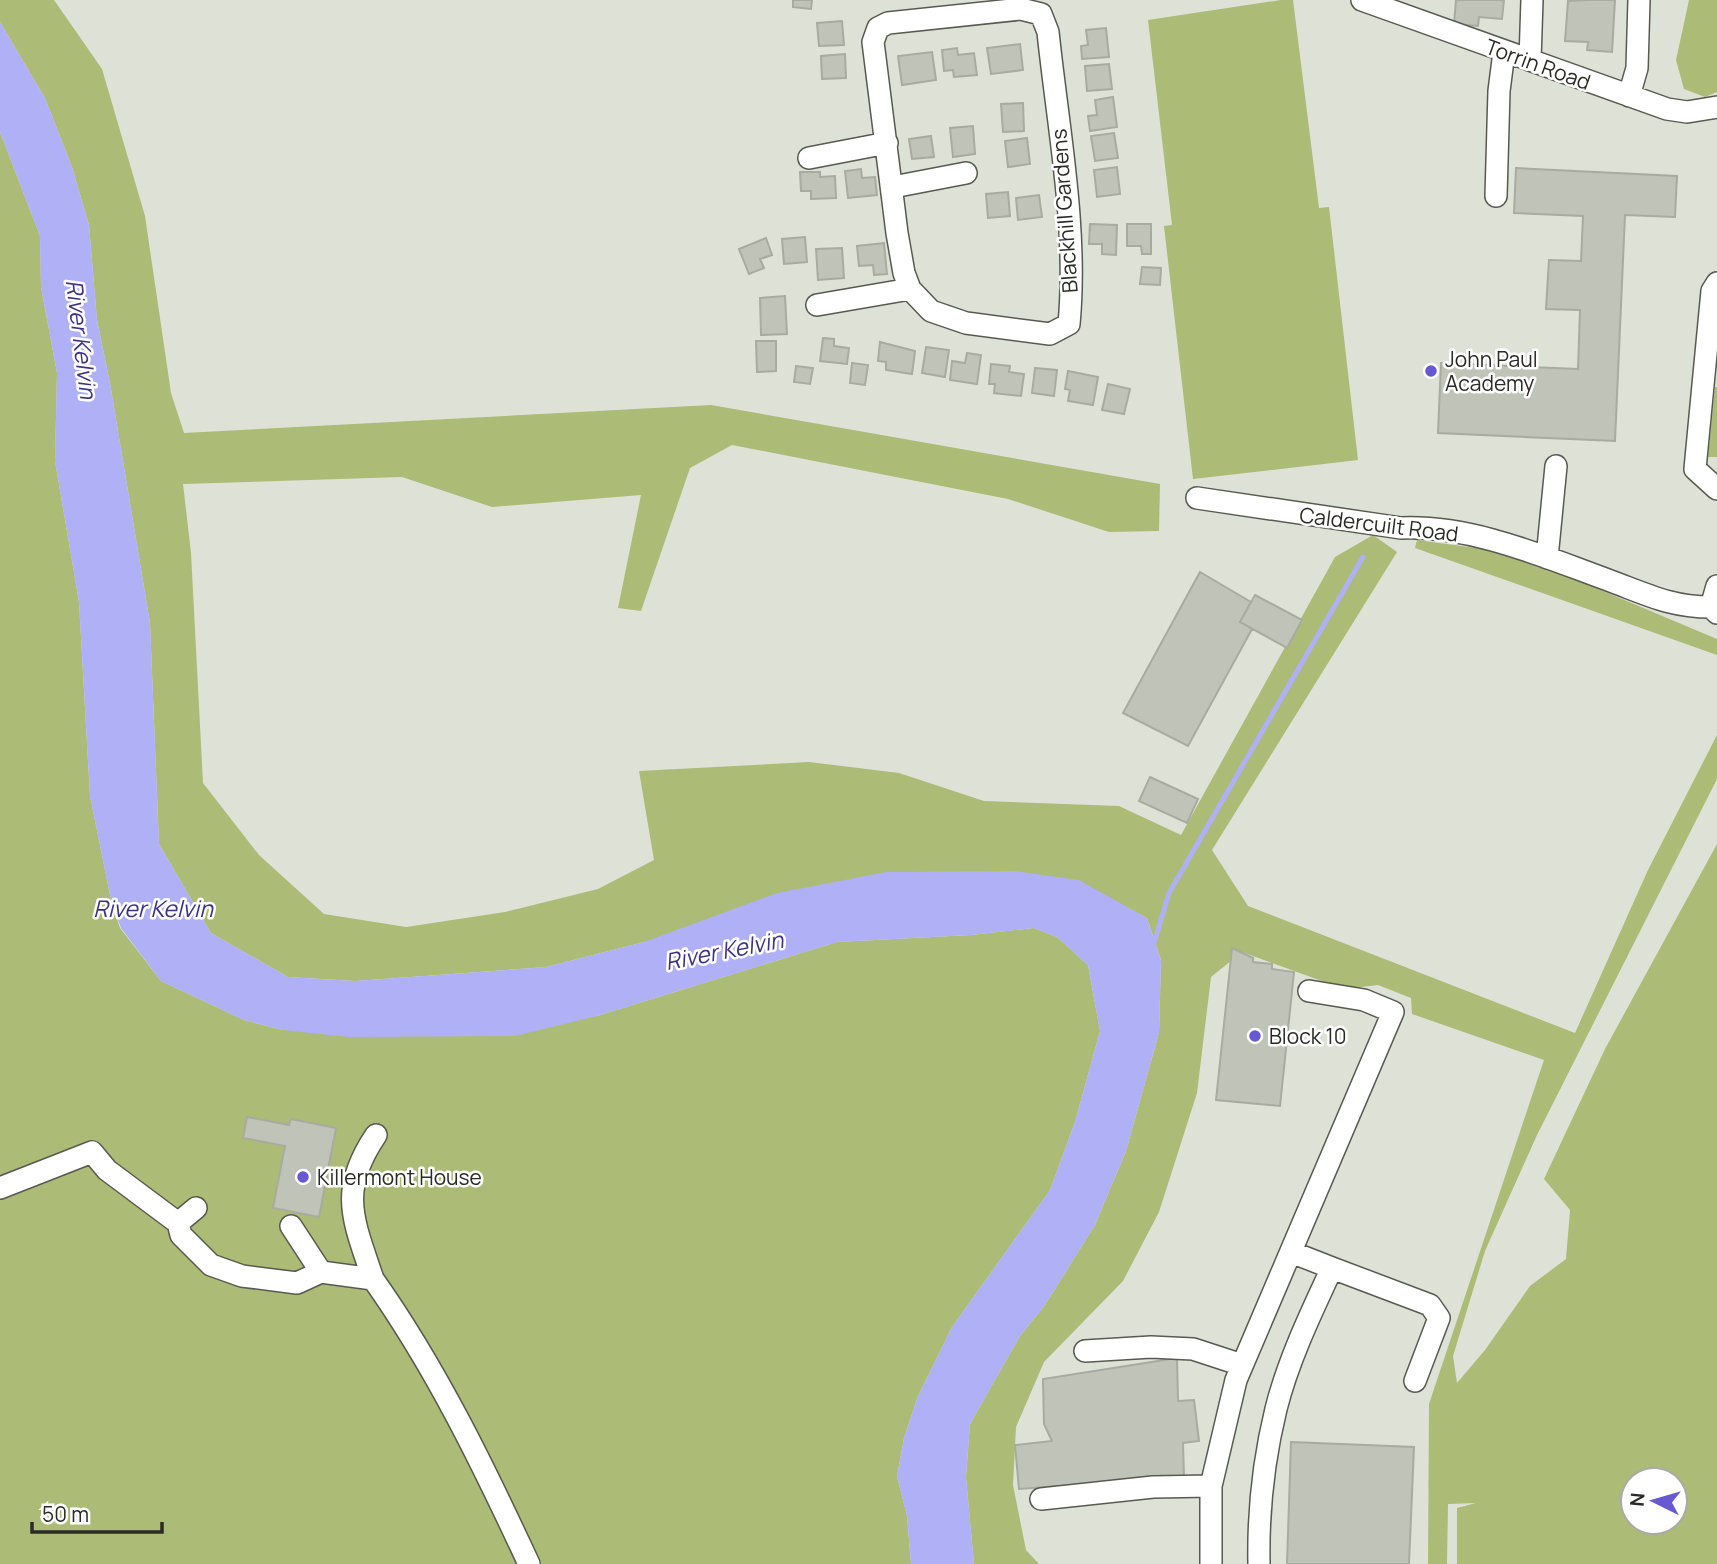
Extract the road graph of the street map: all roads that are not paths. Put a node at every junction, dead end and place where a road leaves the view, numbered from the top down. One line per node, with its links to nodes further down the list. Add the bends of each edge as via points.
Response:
1 (1362, 0): 5 (street, Torrin Road)
2 (1532, 0): 7 (street)
3 (1639, 0): 8 (street, via 1637,68)
4 (928, 9): 10 (street, Blackhill Gardens, via 888,23 874,34); 16 (street, Blackhill Gardens, via 1021,9 1041,15 1045,23 1068,215 1069,324 1050,334 967,323 931,311)
5 (1416, 9): 6 (street, Torrin Road)
6 (1504, 52): 7 (street, Torrin Road); 14 (street)
7 (1530, 60): 8 (street, Torrin Road)
8 (1629, 96): 9 (street, Torrin Road, via 1687,112)
9 (1717, 107)
10 (887, 143): 11 (street); 13 (street, Blackhill Gardens)
11 (809, 158)
12 (966, 173): 13 (street)
13 (893, 187): 16 (street, Blackhill Gardens)
14 (1496, 196)
15 (1717, 283): 19 (street, via 1712,291 1695,469)
16 (910, 289): 17 (street)
17 (817, 305)
18 (1556, 466): 21 (street)
19 (1717, 489)
20 (1196, 498): 21 (street, Caldercuilt Road, via 1401,528 1433,526)
21 (1547, 558): 23 (street, Caldercuilt Road, via 1679,607)
22 (1717, 586): 23 (street)
23 (1714, 610)
24 (1309, 991): 30 (street, via 1364,1000 1394,1012)
25 (376, 1135): 33 (street, via 360,1158 351,1188 359,1236)
26 (0, 1188): 28 (street, via 92,1152 107,1170)
27 (196, 1208): 28 (street)
28 (178, 1223): 32 (street, via 181,1235 211,1265 242,1276 297,1283)
29 (291, 1226): 32 (street)
30 (1291, 1252): 31 (street); 35 (street)
31 (1332, 1268): 36 (street, via 1430,1306 1439,1318); 41 (street, via 1276,1408 1260,1512)
32 (321, 1272): 33 (street)
33 (373, 1279): 39 (street, via 408,1329 474,1445)
34 (1085, 1351): 35 (street, via 1193,1349)
35 (1242, 1365): 37 (street)
36 (1415, 1381)
37 (1211, 1486): 38 (street); 40 (street)
38 (1041, 1499)
39 (529, 1564)
40 (1211, 1564)
41 (1259, 1564)

